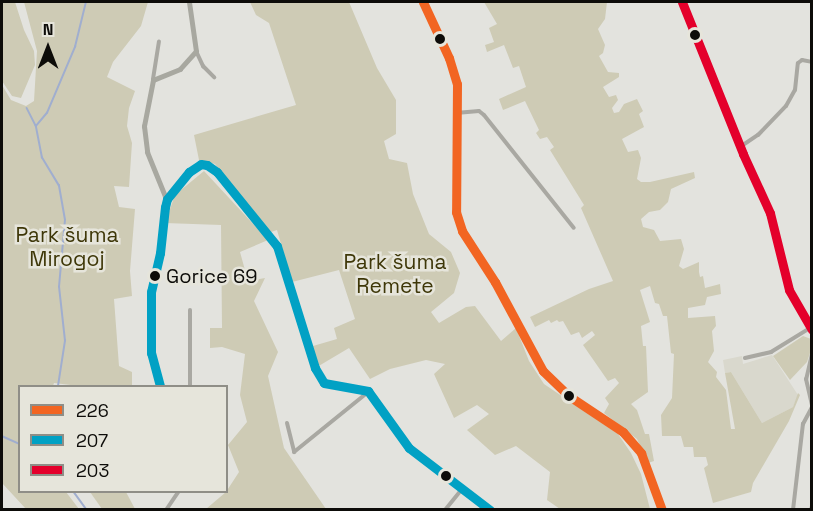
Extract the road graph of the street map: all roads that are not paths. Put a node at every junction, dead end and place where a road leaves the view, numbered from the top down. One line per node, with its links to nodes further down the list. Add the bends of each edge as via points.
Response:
1 (189, 2): 5 (street)
2 (423, 2): 9 (street, via 455,75)
3 (682, 2): 10 (street)
4 (159, 41): 8 (street)
5 (196, 51): 7 (street); 8 (street, via 180,69)
6 (812, 62): 10 (street, via 798,63 790,101 762,132)
7 (214, 77)
8 (153, 80): 11 (street, via 144,138)
9 (456, 113): 12 (street, via 478,111 484,116); 27 (street, via 456,212 462,231 495,282 543,371 569,396 628,437 641,453)
10 (740, 147): 14 (street, via 770,213 789,290)
11 (167, 199): 17 (street, via 151,292 151,352); 19 (street, via 197,166 207,165 218,172 277,246 319,377 330,386)
12 (573, 228)
13 (190, 310): 18 (street)
14 (810, 326): 16 (street, via 771,352)
15 (812, 354): 20 (street, via 806,379)
16 (745, 357)
17 (159, 385)
18 (190, 385)
19 (368, 391): 21 (street, via 294,452); 22 (street, via 409,448)
20 (812, 406): 28 (street, via 803,424)
21 (287, 423)
22 (463, 488): 25 (street); 26 (street)
23 (177, 493): 24 (street)
24 (166, 510)
25 (446, 510)
26 (491, 510)
27 (662, 510)
28 (792, 510)

